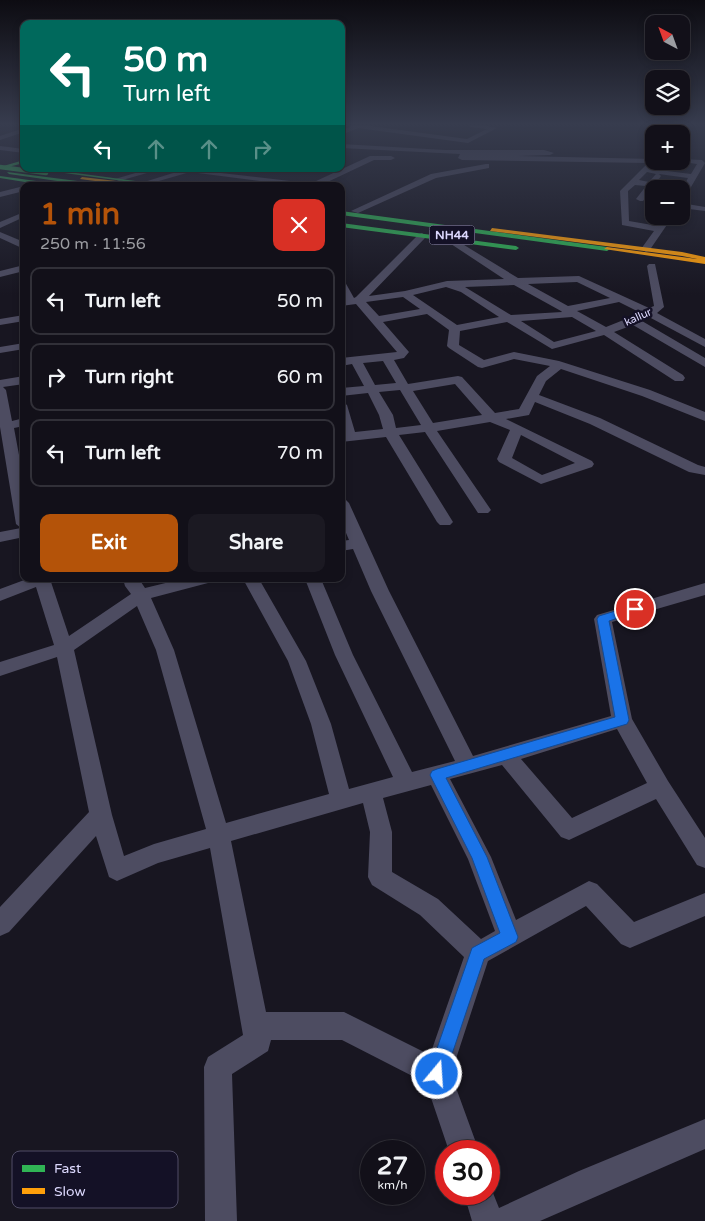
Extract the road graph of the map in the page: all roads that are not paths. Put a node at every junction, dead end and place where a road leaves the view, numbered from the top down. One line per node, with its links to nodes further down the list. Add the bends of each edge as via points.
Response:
1 (421, 182): 11 (street)
2 (633, 182): 3 (street); 6 (street, via 624,191)
3 (645, 183)
4 (20, 189): 5 (street)
5 (0, 195)
6 (625, 197): 7 (street); 18 (street, via 630,213 625,223)
7 (645, 198)
8 (690, 206): 9 (street)
9 (705, 209)
10 (345, 210): 11 (main road)
11 (355, 211): 23 (main road)
12 (345, 214): 24 (main road, NH44)
13 (20, 216): 15 (street)
14 (345, 220): 26 (main road, NH44)
15 (0, 225)
16 (663, 225): 18 (street)
17 (345, 226): 20 (main road)
18 (660, 229): 23 (street)
19 (0, 235): 22 (street)
20 (422, 236): 21 (main road); 34 (street)
21 (451, 240): 25 (main road); 30 (street)
22 (20, 244)
23 (646, 249): 24 (main road)
24 (705, 260)
25 (652, 266): 28 (main road); 37 (street, kallur, via 659,307)
26 (705, 266)
27 (20, 269): 29 (street)
28 (705, 272)
29 (0, 274)
30 (514, 281): 31 (street); 33 (street, via 579,279); 36 (street)
31 (447, 284): 32 (street); 39 (street, kallur, via 465,290)
32 (405, 294): 34 (street); 35 (street)
33 (618, 298): 36 (street); 37 (street)
34 (350, 302): 40 (street)
35 (429, 311): 40 (street); 43 (street)
36 (569, 312): 39 (street); 44 (street)
37 (650, 313): 41 (street, kallur); 45 (street)
38 (20, 319): 42 (street)
39 (508, 319): 43 (street); 44 (street, kallur, via 552,346)
40 (376, 320): 48 (street, via 402,352 400,356)
41 (633, 320): 44 (street, kallur); 51 (street)
42 (0, 322)
43 (454, 329): 52 (street, via 453,346 482,364 514,355)
44 (605, 331): 53 (street)
45 (705, 344)
46 (20, 347): 47 (street)
47 (0, 350)
48 (386, 357): 49 (street); 56 (street)
49 (356, 361): 50 (street); 57 (street)
50 (345, 362)
51 (705, 363)
52 (559, 365): 60 (street, via 541,379); 62 (street, via 646,393)
53 (679, 378)
54 (20, 381): 55 (street)
55 (0, 384)
56 (404, 387): 57 (street); 63 (street, via 458,380); 66 (street)
57 (372, 389): 59 (street); 68 (street, via 386,415)
58 (0, 390): 61 (street)
59 (345, 392)
60 (533, 397): 63 (street, via 524,412); 71 (street, via 595,421 694,469)
61 (2, 408): 65 (street)
62 (705, 417)
63 (492, 418): 66 (street); 67 (street)
64 (20, 423): 65 (street)
65 (6, 426): 70 (street)
66 (429, 428): 68 (street); 72 (street)
67 (516, 428): 67 (street, via 543,441 587,464 541,480 504,459)
68 (390, 432): 69 (street); 74 (street)
69 (345, 438)
70 (19, 467)
71 (705, 471)
72 (483, 510)
73 (345, 521): 77 (street)
74 (445, 522)
75 (20, 533): 76 (street)
76 (0, 538)
77 (350, 544): 90 (street)
78 (34, 582): 85 (street)
79 (43, 582): 86 (street)
80 (177, 582): 83 (street)
81 (253, 582): 95 (street, via 297,662 321,724)
82 (314, 582): 92 (street, via 344,656)
83 (136, 587): 86 (street); 97 (street, via 165,650)
84 (705, 588): 88 (street, via 603,619)
85 (0, 594)
86 (64, 648): 87 (street); 96 (street)
87 (0, 669)
88 (622, 720): 89 (street); 93 (street)
89 (506, 756): 90 (street); 93 (street, via 569,830)
90 (468, 766): 91 (street)
91 (437, 775): 92 (street); 101 (street, via 479,857)
92 (407, 783): 94 (street)
93 (660, 787): 98 (street)
94 (371, 793): 95 (street); 102 (street, via 381,832 380,877 430,907)
95 (341, 800): 97 (street)
96 (101, 815): 97 (street, via 117,870 154,854); 100 (street)
97 (220, 836): 103 (street)
98 (705, 858)
99 (705, 904): 101 (street, via 630,936 589,892)
100 (0, 924)
101 (510, 937): 102 (street)
102 (478, 953): 104 (street)
103 (254, 1026): 104 (street, via 344,1026); 108 (street, via 258,1041 218,1067)
104 (437, 1074): 106 (street)
105 (705, 1134): 110 (street)
106 (460, 1140)
107 (483, 1205): 109 (street)
108 (221, 1221)
109 (488, 1221)
110 (505, 1221)

